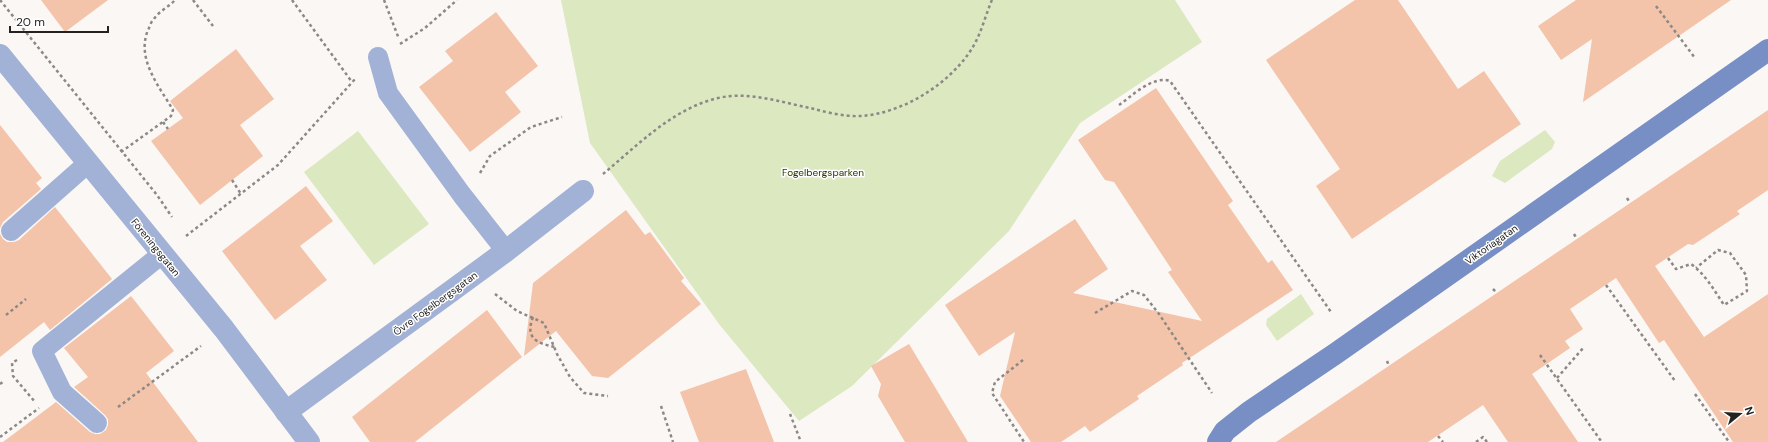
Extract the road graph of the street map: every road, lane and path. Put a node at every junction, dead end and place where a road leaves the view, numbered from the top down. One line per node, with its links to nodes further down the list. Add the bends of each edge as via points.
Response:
1 (175, 0): 16 (path, via 153,19 146,37 148,66 173,110 171,116)
2 (193, 0): 8 (path)
3 (292, 0): 13 (path)
4 (384, 0): 5 (path, via 401,43 425,28)
5 (457, 0)
6 (992, 0): 21 (path, via 977,39 965,58 928,93 913,102 873,115 859,116 834,114 748,96 719,98 699,103 667,121)
7 (1656, 6): 12 (path)
8 (213, 26)
9 (1768, 50): 68 (street, Viktoriagatan, via 1249,412 1225,431)
10 (0, 55): 19 (street, Föreningsgatan)
11 (378, 57): 13 (path); 23 (lane, via 388,93)
12 (1695, 58)
13 (352, 82): 22 (path, via 278,165)
14 (1119, 105): 38 (path, via 1154,82 1164,79 1170,81)
15 (562, 117): 23 (path, via 531,127 490,156 481,172)
16 (163, 122): 17 (path); 18 (path)
17 (168, 129)
18 (122, 152)
19 (88, 163): 26 (lane); 30 (street, Föreningsgatan)
20 (232, 180): 22 (path)
21 (583, 191): 29 (street, Övre Fogelbergsgatan)
22 (241, 194): 30 (path)
23 (462, 195): 29 (lane)
24 (1627, 198): 25 (path)
25 (1630, 203)
26 (11, 231)
27 (1574, 234): 28 (path)
28 (1577, 239)
29 (506, 251): 58 (street, Övre Fogelbergsgatan)
30 (162, 254): 42 (street, Föreningsgatan); 60 (lane, via 42,351 62,392)
31 (1668, 258): 32 (path, via 1676,269 1691,264)
32 (1696, 268): 32 (path, via 1702,272 1724,305 1747,291 1746,275 1730,254 1718,250)
33 (1606, 285): 51 (path)
34 (1493, 289): 36 (path)
35 (492, 292): 41 (path, via 517,311)
36 (1497, 293)
37 (26, 299): 40 (path)
38 (1331, 312)
39 (1095, 313): 53 (path, via 1132,290 1144,295)
40 (6, 315)
41 (533, 317): 43 (path, via 544,323); 43 (path, via 530,326 532,335 539,344)
42 (224, 329): 58 (street, Föreningsgatan); 60 (path)
43 (555, 347): 55 (path, via 570,377 584,393)
44 (1584, 347): 49 (path)
45 (1540, 355): 49 (path)
46 (1023, 360): 67 (path, via 995,382 992,393)
47 (1387, 361): 48 (path)
48 (1390, 366)
49 (1556, 378): 63 (path)
50 (4, 381): 52 (path)
51 (1675, 381)
52 (0, 384)
53 (1212, 393)
54 (1695, 394): 72 (path)
55 (608, 396)
56 (661, 406): 65 (path)
57 (39, 408): 62 (path)
58 (286, 412): 64 (street, Föreningsgatan)
59 (790, 414): 66 (path)
60 (97, 423)
61 (1438, 436): 69 (path)
62 (0, 438)
63 (1601, 441)
64 (309, 442)
65 (673, 442)
66 (801, 442)
67 (1024, 442)
68 (1218, 442)
69 (1443, 442)
70 (1476, 442): 71 (path, via 1484,437)
71 (1487, 442)
72 (1729, 442)

